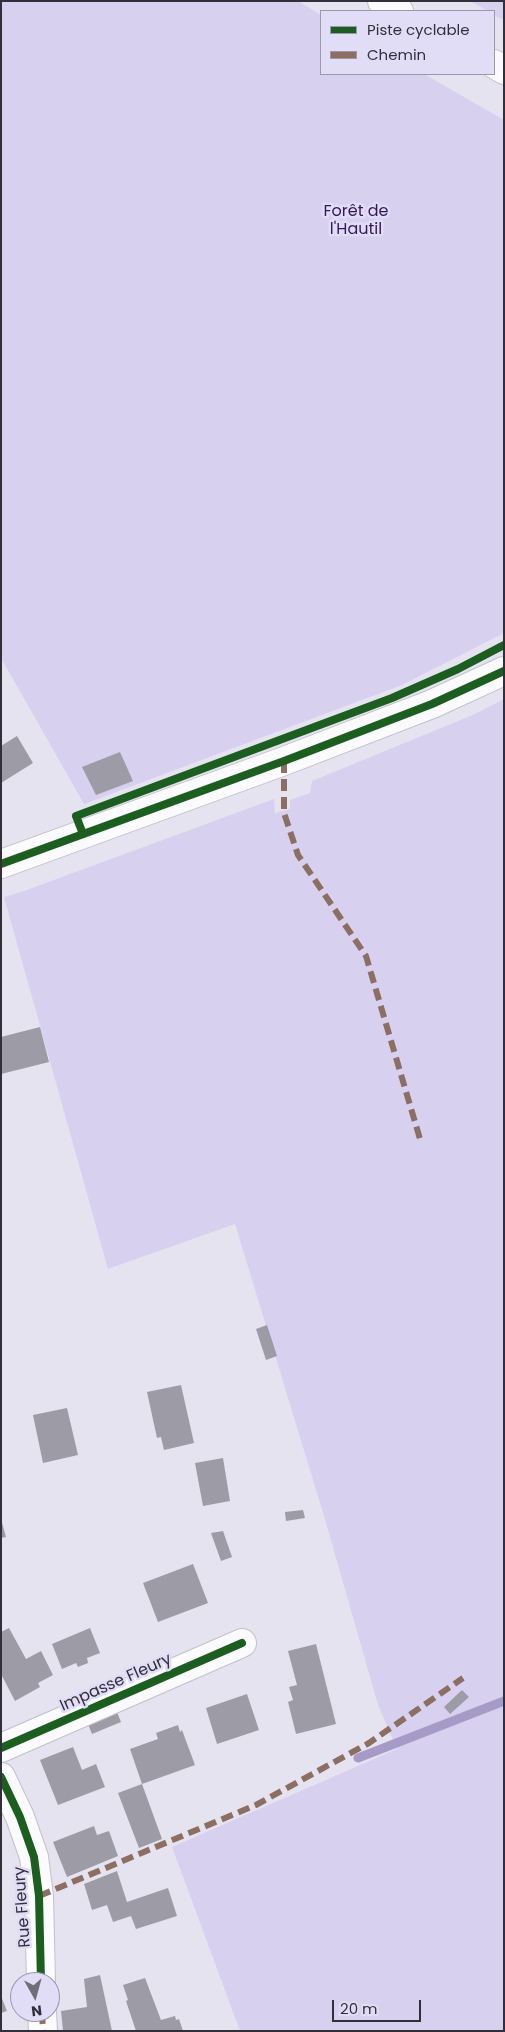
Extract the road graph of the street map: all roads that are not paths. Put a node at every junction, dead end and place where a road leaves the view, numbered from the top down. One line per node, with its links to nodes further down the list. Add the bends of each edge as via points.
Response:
1 (382, 1): 2 (street)
2 (398, 10)
3 (504, 671): 4 (street, via 394,719 207,791)
4 (1, 864)
5 (242, 1643): 6 (street, Impasse Fleury)
6 (1, 1748)
7 (1, 1777): 8 (street, Rue Fleury, via 34,1857 39,1896)
8 (41, 1972)

